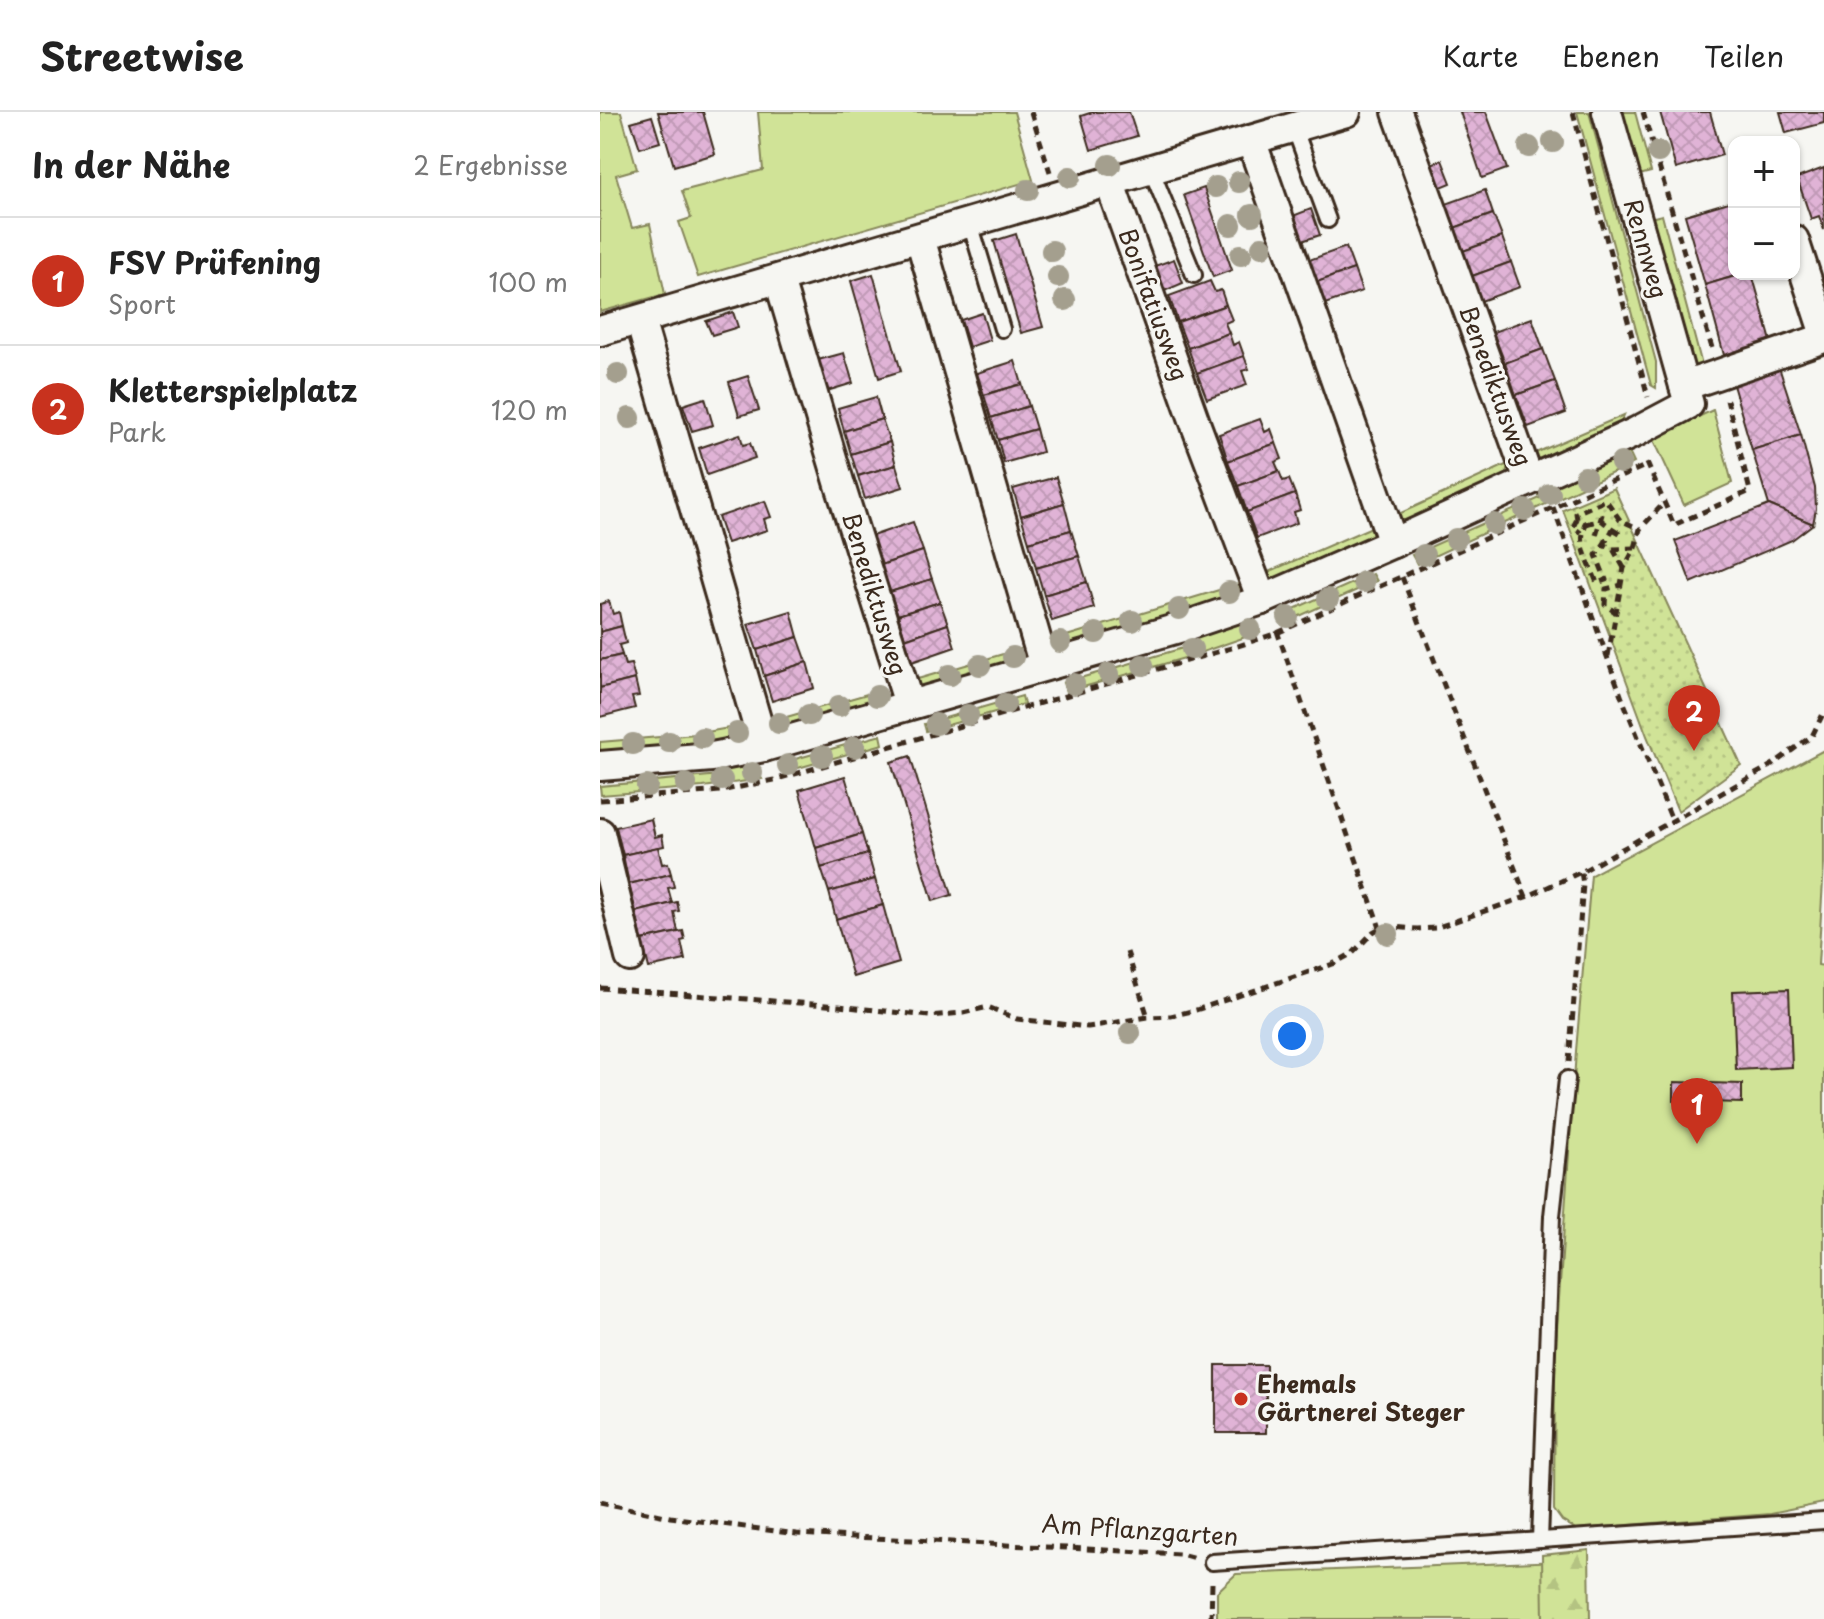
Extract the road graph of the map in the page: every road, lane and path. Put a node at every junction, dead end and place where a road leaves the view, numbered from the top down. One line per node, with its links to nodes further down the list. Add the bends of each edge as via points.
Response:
1 (1031, 112): 11 (path)
2 (1346, 112): 7 (street)
3 (1397, 112): 26 (street, Benediktusweg)
4 (1573, 112): 24 (path, via 1649,395)
5 (1607, 112): 23 (street, Rennweg)
6 (1643, 112): 22 (path)
7 (1294, 127): 8 (street); 12 (lane)
8 (1251, 140): 9 (street); 37 (street)
9 (1151, 169): 10 (street); 16 (lane)
10 (1109, 181): 11 (street); 43 (street, Bonifatiusweg)
11 (1057, 196): 13 (street)
12 (1328, 220)
13 (970, 223): 14 (street); 19 (lane)
14 (920, 238): 17 (street); 46 (street)
15 (1800, 259): 21 (street)
16 (1194, 275)
17 (779, 280): 18 (street); 47 (street, Benediktusweg)
18 (640, 320): 20 (street); 49 (street)
19 (1002, 329)
20 (600, 331)
21 (1824, 335): 22 (street)
22 (1720, 374): 23 (street); 27 (path, via 1750,491 1674,525)
23 (1687, 395): 24 (street, Benediktusweg)
24 (1636, 432): 25 (path); 26 (street, Benediktusweg)
25 (1647, 465): 27 (path); 45 (path, via 1553,507)
26 (1529, 480): 37 (street, Benediktusweg)
27 (1664, 503): 33 (path)
28 (1603, 511): 30 (path)
29 (1577, 519): 31 (path); 33 (path, via 1576,513 1606,500 1620,520); 34 (path, via 1573,527)
30 (1601, 520): 31 (path); 32 (path); 35 (path)
31 (1586, 524): 34 (path)
32 (1613, 529): 36 (path); 38 (path)
33 (1640, 529): 39 (path)
34 (1581, 533): 38 (path, via 1597,583 1606,580 1596,555)
35 (1596, 535)
36 (1623, 535)
37 (1391, 544): 43 (street, Benediktusweg); 56 (path)
38 (1604, 544): 40 (path)
39 (1635, 548): 40 (path); 41 (path)
40 (1613, 549): 41 (path)
41 (1624, 568): 42 (path)
42 (1622, 585): 44 (path); 44 (path, via 1606,589 1605,605)
43 (1262, 600): 46 (street, Benediktusweg); 57 (path)
44 (1617, 613): 45 (path)
45 (1608, 657): 53 (path)
46 (1044, 666): 47 (street, Benediktusweg)
47 (909, 704): 49 (street, Benediktusweg)
48 (1824, 712): 53 (path, via 1812,736 1796,749)
49 (764, 747): 50 (street, Benediktusweg)
50 (600, 766)
51 (774, 780): 52 (path, via 721,791)
52 (600, 800)
53 (1672, 821): 55 (path)
54 (600, 833): 59 (street)
55 (1581, 872): 56 (path); 62 (path)
56 (1526, 897): 57 (path, via 1435,928)
57 (1380, 928): 61 (path, via 1333,964 1196,1010)
58 (1127, 952): 61 (path)
59 (630, 957)
60 (600, 988): 61 (path, via 929,1016 988,1007 1017,1019 1088,1027)
61 (1148, 1017)
62 (1567, 1079): 65 (lane, via 1552,1216)
63 (600, 1502): 66 (path, Am Pflanzgarten, via 797,1534 1181,1554)
64 (1824, 1521): 65 (lane, Am Pflanzgarten)
65 (1540, 1540): 66 (lane, Am Pflanzgarten)
66 (1212, 1562): 67 (path)
67 (1211, 1619)

